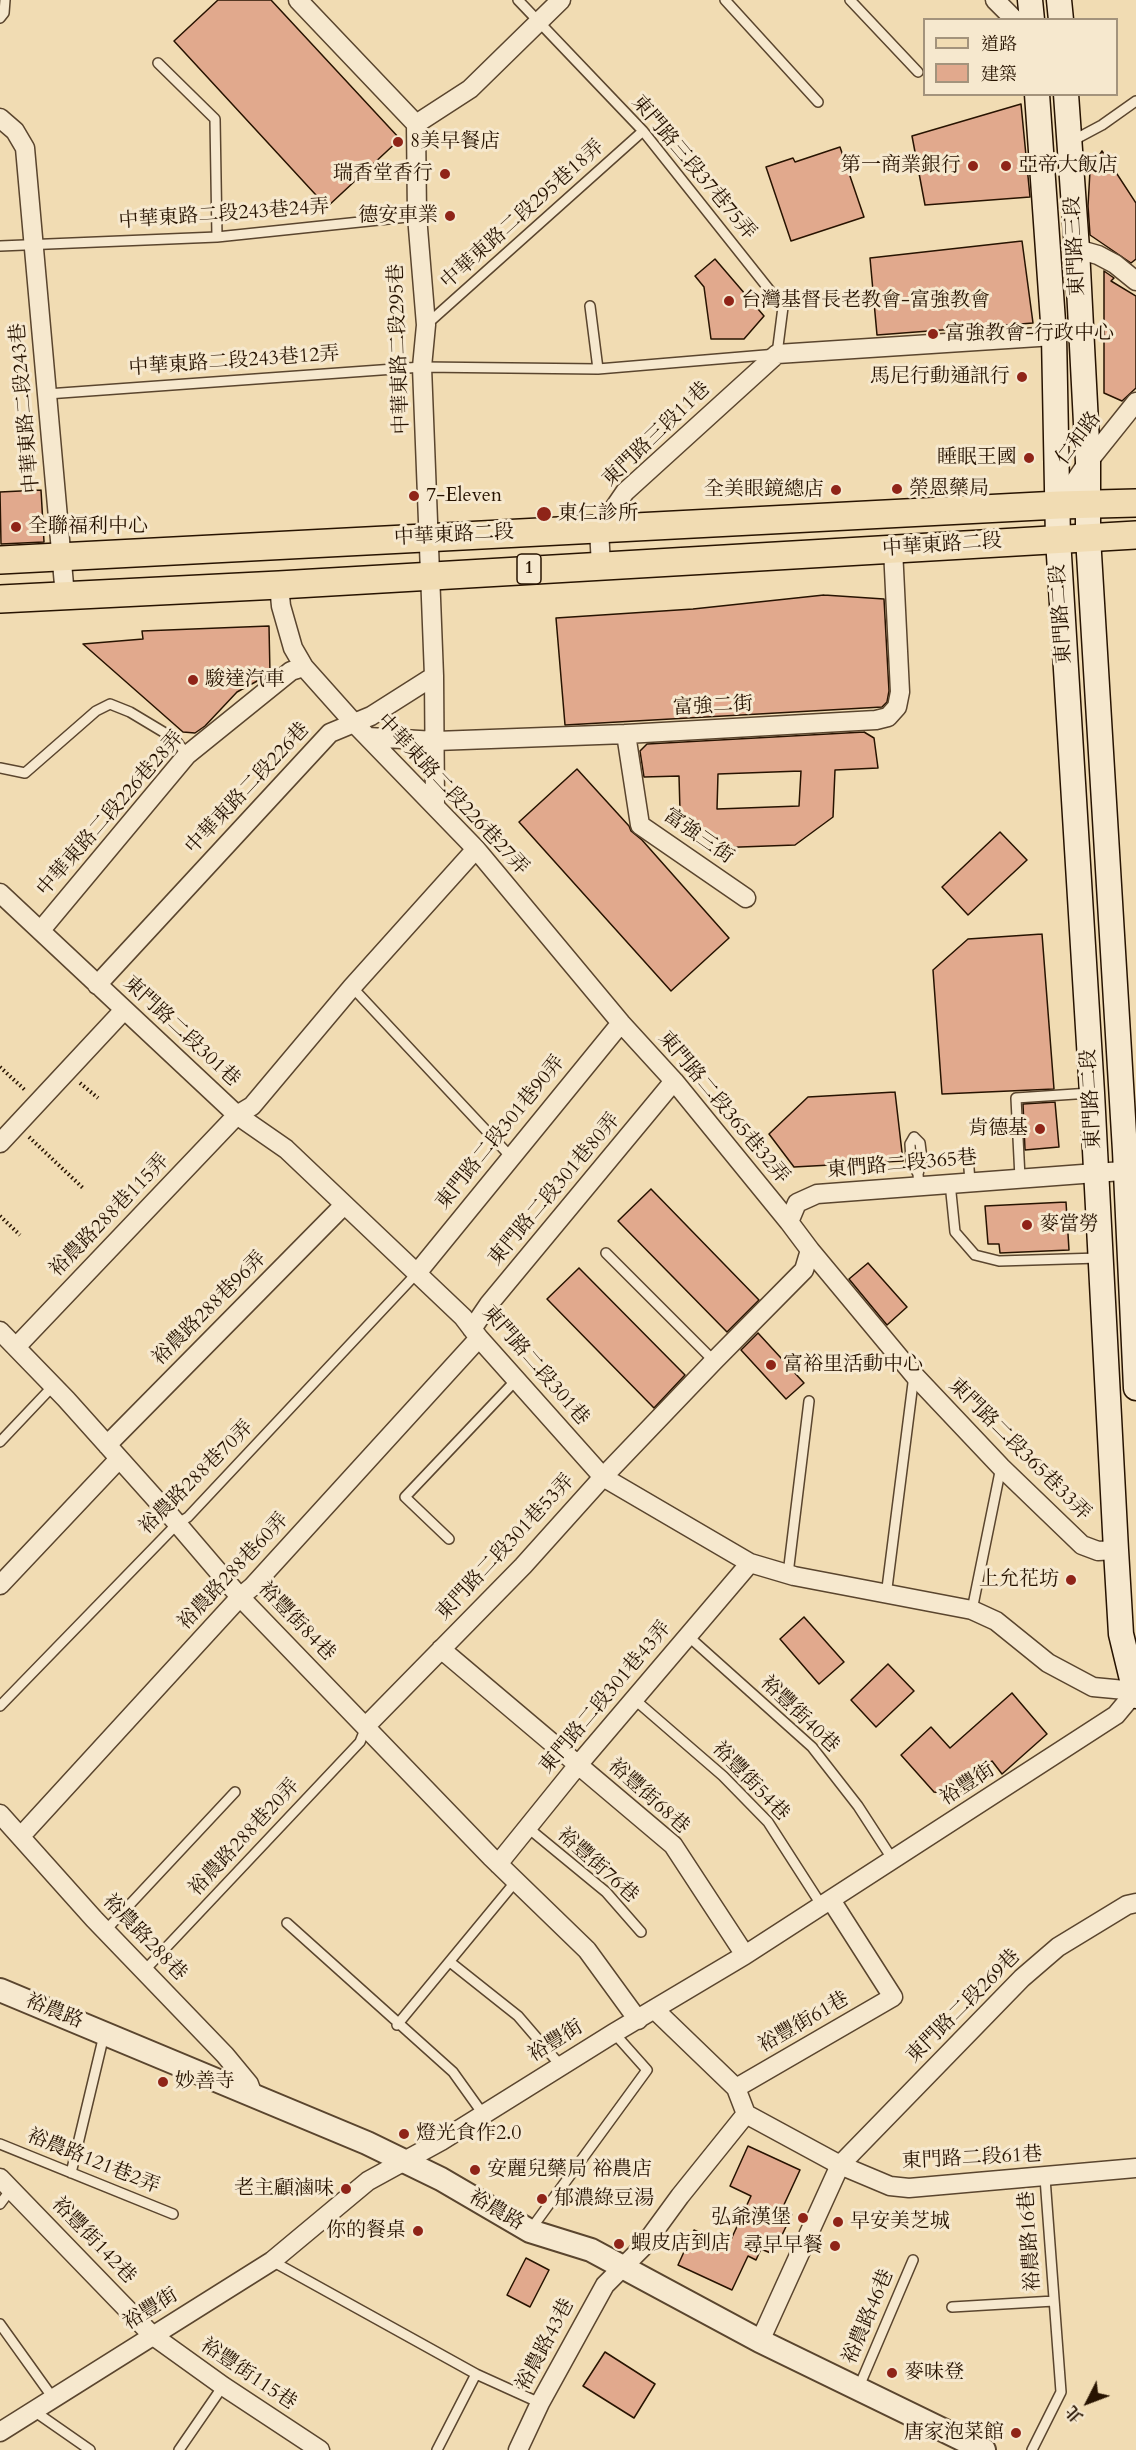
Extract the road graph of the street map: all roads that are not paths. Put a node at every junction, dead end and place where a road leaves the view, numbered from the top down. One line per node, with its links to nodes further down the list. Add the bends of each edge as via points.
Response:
1 (5, 0): 10 (lane)
2 (298, 0): 22 (street)
3 (518, 0): 14 (lane, 東門路三段37巷75弄)
4 (561, 0): 14 (street)
5 (725, 0): 20 (lane)
6 (850, 0): 16 (lane)
7 (995, 0): 11 (street)
8 (1030, 0): 12 (main road)
9 (1059, 0): 13 (main road)
10 (0, 18)
11 (1013, 18)
12 (1032, 18)
13 (1061, 18)
14 (539, 21): 22 (street, via 470,89); 23 (lane, 東門路三段37巷75弄)
15 (158, 63): 26 (lane, via 215,119)
16 (918, 72)
17 (1037, 96): 33 (main road, 東門路三段)
18 (1066, 96): 24 (main road, 東門路三段)
19 (1136, 101): 24 (lane)
20 (818, 102)
21 (0, 118): 27 (street, 中華東路二段243巷, via 15,131 25,148)
22 (416, 124): 25 (street, 中華東路二段295巷)
23 (643, 131): 32 (lane, 中華東路二段295巷18弄); 34 (lane, 東門路三段37巷75弄, via 783,307)
24 (1070, 142): 29 (main road, 東門路三段)
25 (417, 216): 26 (lane, 中華東路二段243巷24弄); 32 (street, 中華東路二段295巷)
26 (217, 237): 27 (lane, 中華東路二段243巷24弄)
27 (33, 245): 28 (lane, 中華東路二段243巷24弄); 37 (street, 中華東路二段243巷)
28 (0, 246)
29 (1077, 249): 30 (street, via 1115,264); 39 (main road, 東門路三段)
30 (1136, 281)
31 (590, 306): 36 (lane)
32 (426, 326): 35 (street, 中華東路二段295巷)
33 (1054, 336): 34 (street, 東門路三段11巷); 41 (main road, 東門路三段)
34 (777, 354): 36 (lane, 東門路三段11巷); 43 (street, 東門路三段11巷, via 625,492)
35 (422, 367): 36 (lane, 東門路三段11巷); 37 (lane, 中華東路二段243巷12弄); 45 (street, 中華東路二段295巷)
36 (598, 369)
37 (47, 394): 49 (street, 中華東路二段243巷)
38 (1136, 402): 39 (street, 仁和路)
39 (1088, 462): 41 (street, 仁和路); 42 (main road, 東門路三段)
40 (1136, 503): 42 (main road, 1)
41 (1059, 505): 42 (main road, 中華東路二段 / 1); 43 (main road, 中華東路二段 / 1); 47 (main road, 東門路二段)
42 (1088, 505): 46 (main road, 東門路二段)
43 (599, 530): 45 (main road, 中華東路二段 / 1); 51 (street)
44 (1136, 535): 46 (main road, 1)
45 (430, 537): 49 (main road, 中華東路二段 / 1); 52 (street)
46 (1088, 537): 47 (main road, 1); 79 (main road, 東門路二段)
47 (1058, 538): 48 (main road, 中華東路二段 / 1); 74 (main road, 東門路二段)
48 (892, 549): 51 (main road, 中華東路二段 / 1); 59 (street, 富強二街, via 900,692 897,707 888,717)
49 (62, 556): 50 (main road, 中華東路二段 / 1); 54 (street, 中華東路二段243巷)
50 (0, 560)
51 (601, 565): 52 (main road, 中華東路二段 / 1)
52 (429, 575): 53 (main road, 中華東路二段 / 1); 57 (street)
53 (279, 585): 54 (main road, 中華東路二段 / 1); 56 (street, 中華東路二段226巷27弄, via 280,606 293,648)
54 (65, 596): 55 (main road, 中華東路二段 / 1)
55 (0, 599)
56 (304, 667): 58 (street, 中華東路二段226巷27弄); 62 (street, 中華東路二段226巷28弄, via 291,671)
57 (434, 676): 58 (street, 中華東路二段226巷); 61 (street)
58 (354, 723): 60 (street, 中華東路二段226巷27弄); 69 (street, 中華東路二段226巷, via 330,733)
59 (626, 734): 61 (street, 富強二街); 67 (street, 富強三街, via 640,825)
60 (368, 737): 61 (street, 富強二街); 64 (street, 中華東路二段226巷27弄)
61 (436, 741): 64 (street)
62 (187, 755): 63 (lane, via 175,739 110,704 96,711 25,773); 68 (street, 中華東路二段226巷28弄)
63 (0, 768)
64 (435, 805): 65 (street, 中華東路二段226巷27弄)
65 (476, 849): 70 (street, 裕農路288巷115弄); 72 (street, 中華東路二段226巷27弄)
66 (0, 893): 68 (street, 東門路二段301巷)
67 (746, 898)
68 (41, 930): 69 (street, 東門路二段301巷)
69 (97, 985): 71 (street, 東門路二段301巷)
70 (352, 987): 75 (street, 裕農路288巷115弄, via 252,1106); 78 (lane)
71 (124, 1010): 75 (street, 東門路二段301巷); 76 (street)
72 (621, 1023): 73 (street, 東門路二段365巷32弄); 78 (street, 東門路二段301巷90弄)
73 (674, 1081): 85 (street, 東門路二段365巷32弄); 91 (street, 東門路二段301巷80弄, via 489,1304)
74 (1092, 1093): 80 (main road, 東門路二段); 81 (lane, via 1016,1098)
75 (237, 1115): 84 (street, 東門路二段301巷, via 286,1149); 92 (street, 裕農路288巷115弄)
76 (0, 1143)
77 (968, 1155): 82 (lane)
78 (510, 1156): 89 (street, 東門路二段301巷90弄)
79 (1131, 1170): 80 (street, 東們路二段365巷); 97 (main road, 東門路二段)
80 (1096, 1172): 81 (street, 東們路二段365巷); 88 (main road, 東門路二段)
81 (1020, 1178): 82 (street, 東們路二段365巷)
82 (970, 1182): 83 (street, 東們路二段365巷)
83 (950, 1183): 85 (street, 東們路二段365巷, via 919,1180 817,1194 796,1203); 88 (lane, via 955,1232 975,1255 999,1262)
84 (344, 1205): 89 (street, 東門路二段301巷); 100 (street, 裕農路288巷96弄)
85 (789, 1222): 86 (street)
86 (810, 1250): 93 (street, via 804,1270); 94 (street, 東門路二段365巷33弄)
87 (606, 1254): 93 (lane)
88 (1100, 1258): 106 (main road, 東門路二段)
89 (417, 1273): 91 (street, 東門路二段301巷); 104 (lane, 裕農路288巷70弄, via 188,1517)
90 (0, 1331): 92 (street, 裕豐街84巷)
91 (476, 1333): 95 (street, 東門路二段301巷); 111 (street, 裕農路288巷60弄)
92 (16, 1347): 96 (street, 裕豐街84巷)
93 (714, 1361): 103 (street)
94 (914, 1375): 102 (street, 東門路二段365巷33弄); 110 (lane)
95 (517, 1379): 103 (street, 東門路二段301巷); 105 (lane, via 405,1497)
96 (53, 1386): 99 (lane); 100 (street, 裕豐街84巷)
97 (1136, 1388)
98 (809, 1401): 108 (lane)
99 (0, 1442)
100 (107, 1445): 101 (street, 裕豐街84巷)
101 (119, 1459): 104 (street, 裕豐街84巷); 109 (street)
102 (1001, 1467): 106 (street, 東門路二段365巷33弄, via 1082,1545 1098,1551); 112 (lane)
103 (603, 1478): 107 (street, 東門路二段301巷); 114 (street, 東門路二段301巷53弄)
104 (177, 1524): 111 (street, 裕豐街84巷); 118 (lane, 裕農路288巷70弄)
105 (449, 1539)
106 (1116, 1550): 115 (main road, 東門路二段, via 1121,1634)
107 (750, 1563): 108 (street, 東門路二段301巷); 113 (street, 東門路二段301巷43弄)
108 (788, 1574): 110 (street, 東門路二段301巷)
109 (0, 1585)
110 (886, 1596): 112 (street, 東門路二段301巷)
111 (240, 1597): 119 (street, 裕豐街84巷); 124 (street, 裕農路288巷60弄)
112 (972, 1611): 115 (street, 東門路二段301巷, via 996,1621 1048,1663 1093,1687)
113 (688, 1636): 117 (street, 東門路二段301巷43弄); 125 (lane, 裕豐街40巷, via 812,1747 858,1806)
114 (441, 1650): 119 (street, 東門路二段301巷53弄); 120 (street, 東門路二段301巷53弄)
115 (1136, 1690): 116 (main road, 東門路二段); 125 (street, 裕豐街, via 1116,1715)
116 (1136, 1696)
117 (634, 1699): 120 (street, 東門路二段301巷43弄); 128 (lane, 裕豐街54巷, via 723,1776 768,1822)
118 (0, 1706)
119 (366, 1726): 126 (street, 裕豐街84巷); 135 (lane, 裕農路288巷20弄, via 360,1742)
120 (578, 1765): 123 (street, 東門路二段301巷43弄); 133 (street, 裕豐街68巷, via 673,1845)
121 (235, 1792): 131 (lane)
122 (0, 1814): 124 (street, 裕農路288巷)
123 (527, 1827): 126 (street, 東門路二段301巷43弄); 132 (lane, 裕豐街76巷, via 606,1892)
124 (21, 1836): 131 (street, 裕農路288巷)
125 (893, 1860): 128 (street, 裕豐街)
126 (498, 1864): 127 (street, 裕豐街84巷)
127 (516, 1881): 134 (lane); 138 (street, 裕豐街84巷, via 586,1950)
128 (826, 1903): 133 (street, 裕豐街); 143 (street, 裕豐街61巷, via 893,1997)
129 (1136, 1903): 149 (street, 東門路二段269巷, via 1058,1947 1022,1978)
130 (287, 1923): 139 (lane)
131 (105, 1931): 135 (street, 裕農路288巷)
132 (641, 1932)
133 (745, 1955): 137 (street, 裕豐街)
134 (450, 1962): 139 (lane); 142 (lane, via 518,2016)
135 (144, 1971): 144 (street, 裕農路288巷, via 225,2055 249,2084)
136 (0, 1990): 140 (street, 裕農路)
137 (654, 2009): 138 (street, 裕豐街); 143 (street)
138 (638, 2020): 141 (street, 裕豐街)
139 (398, 2025): 145 (lane, via 453,2072)
140 (105, 2032): 144 (street, 裕農路); 151 (lane)
141 (614, 2033): 142 (street, 裕豐街); 156 (lane, via 647,2070)
142 (561, 2066): 145 (street, 裕豐街)
143 (736, 2088): 146 (street)
144 (253, 2095): 148 (street, 裕農路)
145 (483, 2114): 148 (street, 裕豐街)
146 (746, 2114): 149 (street, 東門路二段61巷); 159 (street, 裕農路43巷)
147 (0, 2145): 151 (lane, 裕農路121巷2弄)
148 (404, 2161): 156 (street, 裕農路); 157 (street, 裕豐街, via 368,2181)
149 (840, 2165): 152 (street, 東門路二段61巷, via 890,2186 909,2188); 164 (street, 東門路二段269巷)
150 (1136, 2168): 152 (street, 東門路二段61巷)
151 (70, 2173): 155 (lane, 裕農路121巷2弄)
152 (1045, 2178): 160 (lane, 裕農路16巷)
153 (6, 2183): 154 (lane); 163 (street, 裕豐街142巷)
154 (0, 2204)
155 (173, 2214)
156 (530, 2231): 159 (street, 裕農路, via 591,2250)
157 (272, 2260): 163 (street, 裕豐街); 165 (lane)
158 (913, 2260): 167 (lane, 裕農路46巷)
159 (624, 2268): 164 (street, 裕農路); 169 (street, 裕農路43巷, via 605,2285)
160 (1054, 2301): 161 (lane, 裕農路16巷); 178 (lane, 裕農路16巷, via 1061,2392)
161 (952, 2307)
162 (0, 2324): 168 (lane)
163 (153, 2335): 166 (street, 裕豐街115巷); 168 (street, 裕豐街)
164 (760, 2341): 167 (street, 裕農路)
165 (476, 2374): 169 (lane); 175 (lane)
166 (223, 2386): 173 (lane); 174 (street, 裕豐街115巷)
167 (858, 2389): 177 (street, 裕農路)
168 (53, 2398): 170 (street, 裕豐街)
169 (540, 2403): 176 (street, 裕農路43巷)
170 (34, 2410): 171 (street, 裕豐街); 172 (lane)
171 (0, 2432)
172 (90, 2450)
173 (179, 2450)
174 (320, 2450)
175 (437, 2450)
176 (518, 2450)
177 (984, 2450)
178 (1032, 2450)

